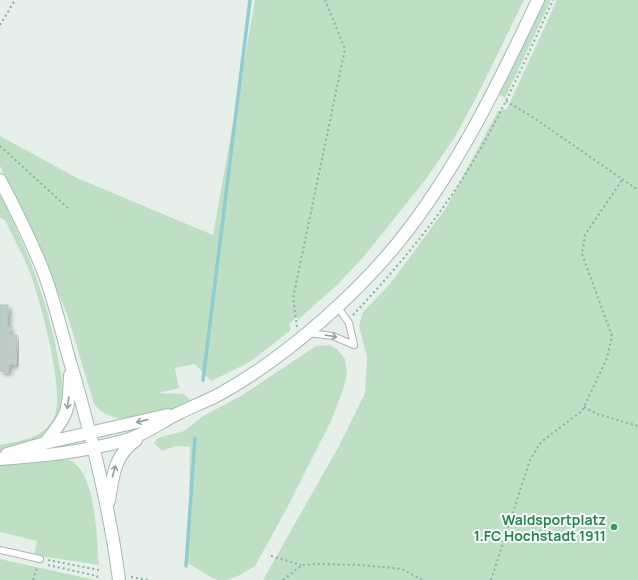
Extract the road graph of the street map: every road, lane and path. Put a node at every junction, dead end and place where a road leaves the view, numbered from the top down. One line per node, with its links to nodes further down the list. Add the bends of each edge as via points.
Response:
1 (15, 0): 4 (path)
2 (325, 0): 12 (path, via 345,49 292,298)
3 (538, 0): 11 (street, via 480,116 430,199 398,243)
4 (0, 25)
5 (506, 102): 8 (path, via 534,118)
6 (0, 146): 10 (path)
7 (0, 180): 13 (street, via 20,217 44,274)
8 (622, 180): 9 (path); 14 (path, via 585,235 582,254 612,336 607,358)
9 (638, 190)
10 (70, 210)
11 (337, 306): 12 (street); 12 (lane, one-way to 11, via 333,336 354,345 349,324)
12 (302, 336): 15 (street, via 239,383)
13 (70, 364): 18 (street); 19 (street, one-way to 19, via 69,405 60,425)
14 (584, 407): 16 (path, via 597,414); 36 (path, via 540,442 530,460)
15 (180, 412): 17 (street); 18 (street, one-way to 18)
16 (638, 426)
17 (149, 431): 20 (street, via 127,440); 23 (street, one-way to 17, via 113,475 120,456 125,449)
18 (90, 433): 19 (street); 20 (street)
19 (45, 442): 21 (street)
20 (94, 447): 22 (street, via 54,456); 23 (street)
21 (0, 456)
22 (0, 459)
23 (108, 510): 32 (street)
24 (0, 550): 26 (lane)
25 (271, 556): 27 (path)
26 (39, 561): 28 (path); 30 (path); 31 (path, via 97,576)
27 (302, 565): 34 (path); 35 (path, via 361,565 402,569)
28 (99, 570)
29 (131, 577): 33 (path)
30 (33, 580)
31 (98, 580)
32 (118, 580)
33 (148, 580)
34 (283, 580)
35 (422, 580)
36 (491, 580)

